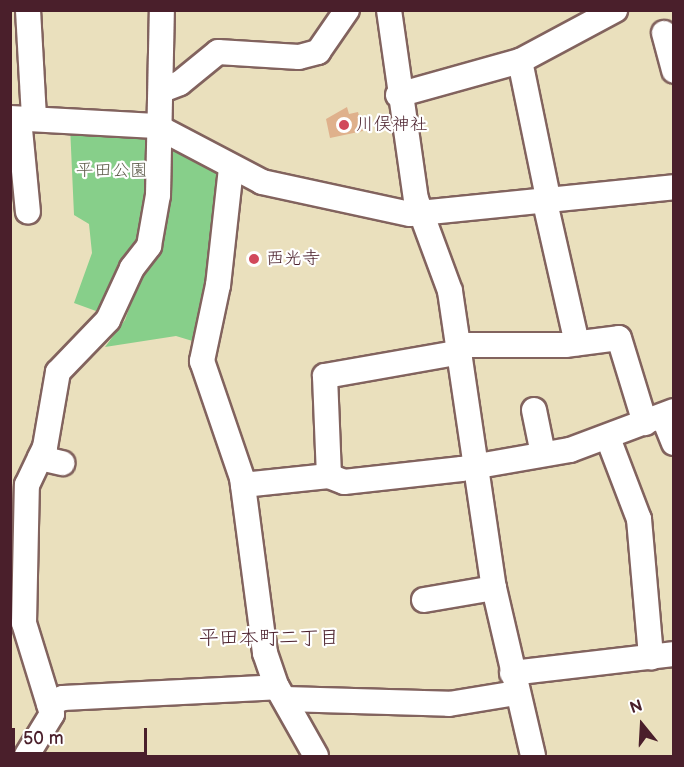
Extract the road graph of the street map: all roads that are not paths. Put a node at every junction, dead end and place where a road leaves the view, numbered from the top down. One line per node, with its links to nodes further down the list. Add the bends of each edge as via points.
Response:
1 (28, 10): 11 (street)
2 (162, 10): 10 (street)
3 (347, 10): 10 (street, via 318,52 299,57 218,52 180,83)
4 (389, 10): 9 (street)
5 (615, 10): 7 (street)
6 (664, 33): 8 (street)
7 (520, 61): 9 (street); 14 (street)
8 (674, 71)
9 (398, 95): 16 (street)
10 (161, 113): 11 (street); 12 (street); 32 (street, via 149,246 132,268 108,320 58,372 51,461 27,485 24,623)
11 (26, 114): 15 (street)
12 (231, 168): 16 (street, via 288,190 410,214); 26 (street, via 218,285 201,361)
13 (674, 187): 14 (street)
14 (546, 198): 16 (street); 17 (street)
15 (28, 212)
16 (423, 212): 18 (street, via 450,291)
17 (577, 343): 18 (street); 20 (street, via 619,338)
18 (460, 348): 24 (street); 25 (street, via 325,376)
19 (534, 410): 23 (street)
20 (660, 417): 21 (street); 22 (street)
21 (608, 438): 23 (street); 29 (street, via 639,519)
22 (674, 443)
23 (543, 454): 24 (street)
24 (475, 466): 25 (street, via 344,482); 27 (street)
25 (328, 476): 26 (street)
26 (243, 485): 31 (street, via 265,653)
27 (494, 588): 28 (street); 30 (street)
28 (424, 600)
29 (662, 656): 30 (street)
30 (514, 683): 31 (street, via 449,704); 35 (street)
31 (281, 693): 32 (street); 34 (street)
32 (54, 702): 33 (street, via 52,714)
33 (22, 751)
34 (316, 756)
35 (533, 756)

